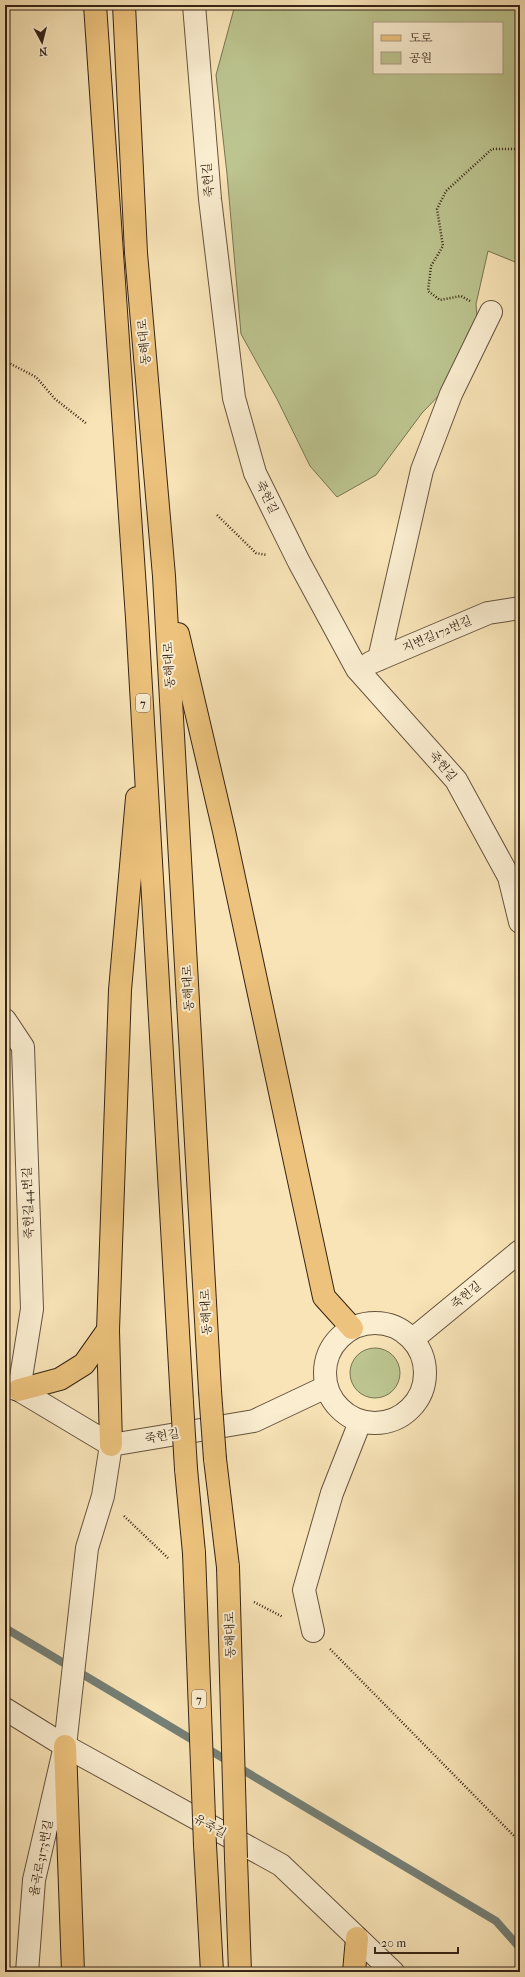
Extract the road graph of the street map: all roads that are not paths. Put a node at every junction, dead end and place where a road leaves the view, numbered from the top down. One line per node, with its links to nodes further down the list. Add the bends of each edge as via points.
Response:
1 (95, 5): 9 (main road, 7)
2 (124, 5): 5 (main road, 동해대로, via 136,253)
3 (194, 5): 8 (street, 죽헌길, via 210,199 234,398 255,473 299,562)
4 (491, 312): 7 (street, via 451,394 422,470)
5 (164, 576): 13 (main road, via 224,831 324,1297); 27 (main road, 동해대로, bridge, via 210,1391 228,1567)
6 (520, 608): 7 (street, 지변길172번길, via 488,613)
7 (379, 659): 8 (street, 지변길172번길)
8 (357, 669): 10 (street, 죽헌길, via 456,780 509,877)
9 (144, 721): 14 (main road, via 120,990); 26 (main road, 7, bridge, via 186,1469 194,1554 204,1845)
10 (520, 922)
11 (5, 1020): 17 (street, 죽헌길44번길, via 23,1047 32,1309)
12 (520, 1251): 15 (street, 죽헌길)
13 (352, 1328): 15 (street, via 368,1323 385,1324 400,1329); 16 (street, via 338,1339 328,1353 324,1370)
14 (108, 1330): 17 (main road, via 84,1364 60,1379); 19 (main road)
15 (413, 1339): 18 (street, via 422,1353 425,1369 424,1385 418,1400 408,1412 394,1421 378,1424)
16 (326, 1386): 18 (street, via 333,1402 345,1414); 19 (street, 죽헌길, via 254,1421)
17 (12, 1388): 19 (street)
18 (360, 1422): 20 (street, via 332,1493 304,1590)
19 (111, 1445): 22 (street, 율곡로3173번길, via 103,1496 87,1548)
20 (313, 1631)
21 (5, 1710): 22 (street, 유죽길)
22 (65, 1746): 23 (street, 유죽길, via 281,1865); 24 (street, 율곡로3173번길, via 34,1880); 25 (main road)
23 (357, 1938): 28 (main road); 29 (street, 유죽길)
24 (27, 1972)
25 (72, 1972)
26 (212, 1972)
27 (240, 1972)
28 (354, 1972)
29 (393, 1972)

